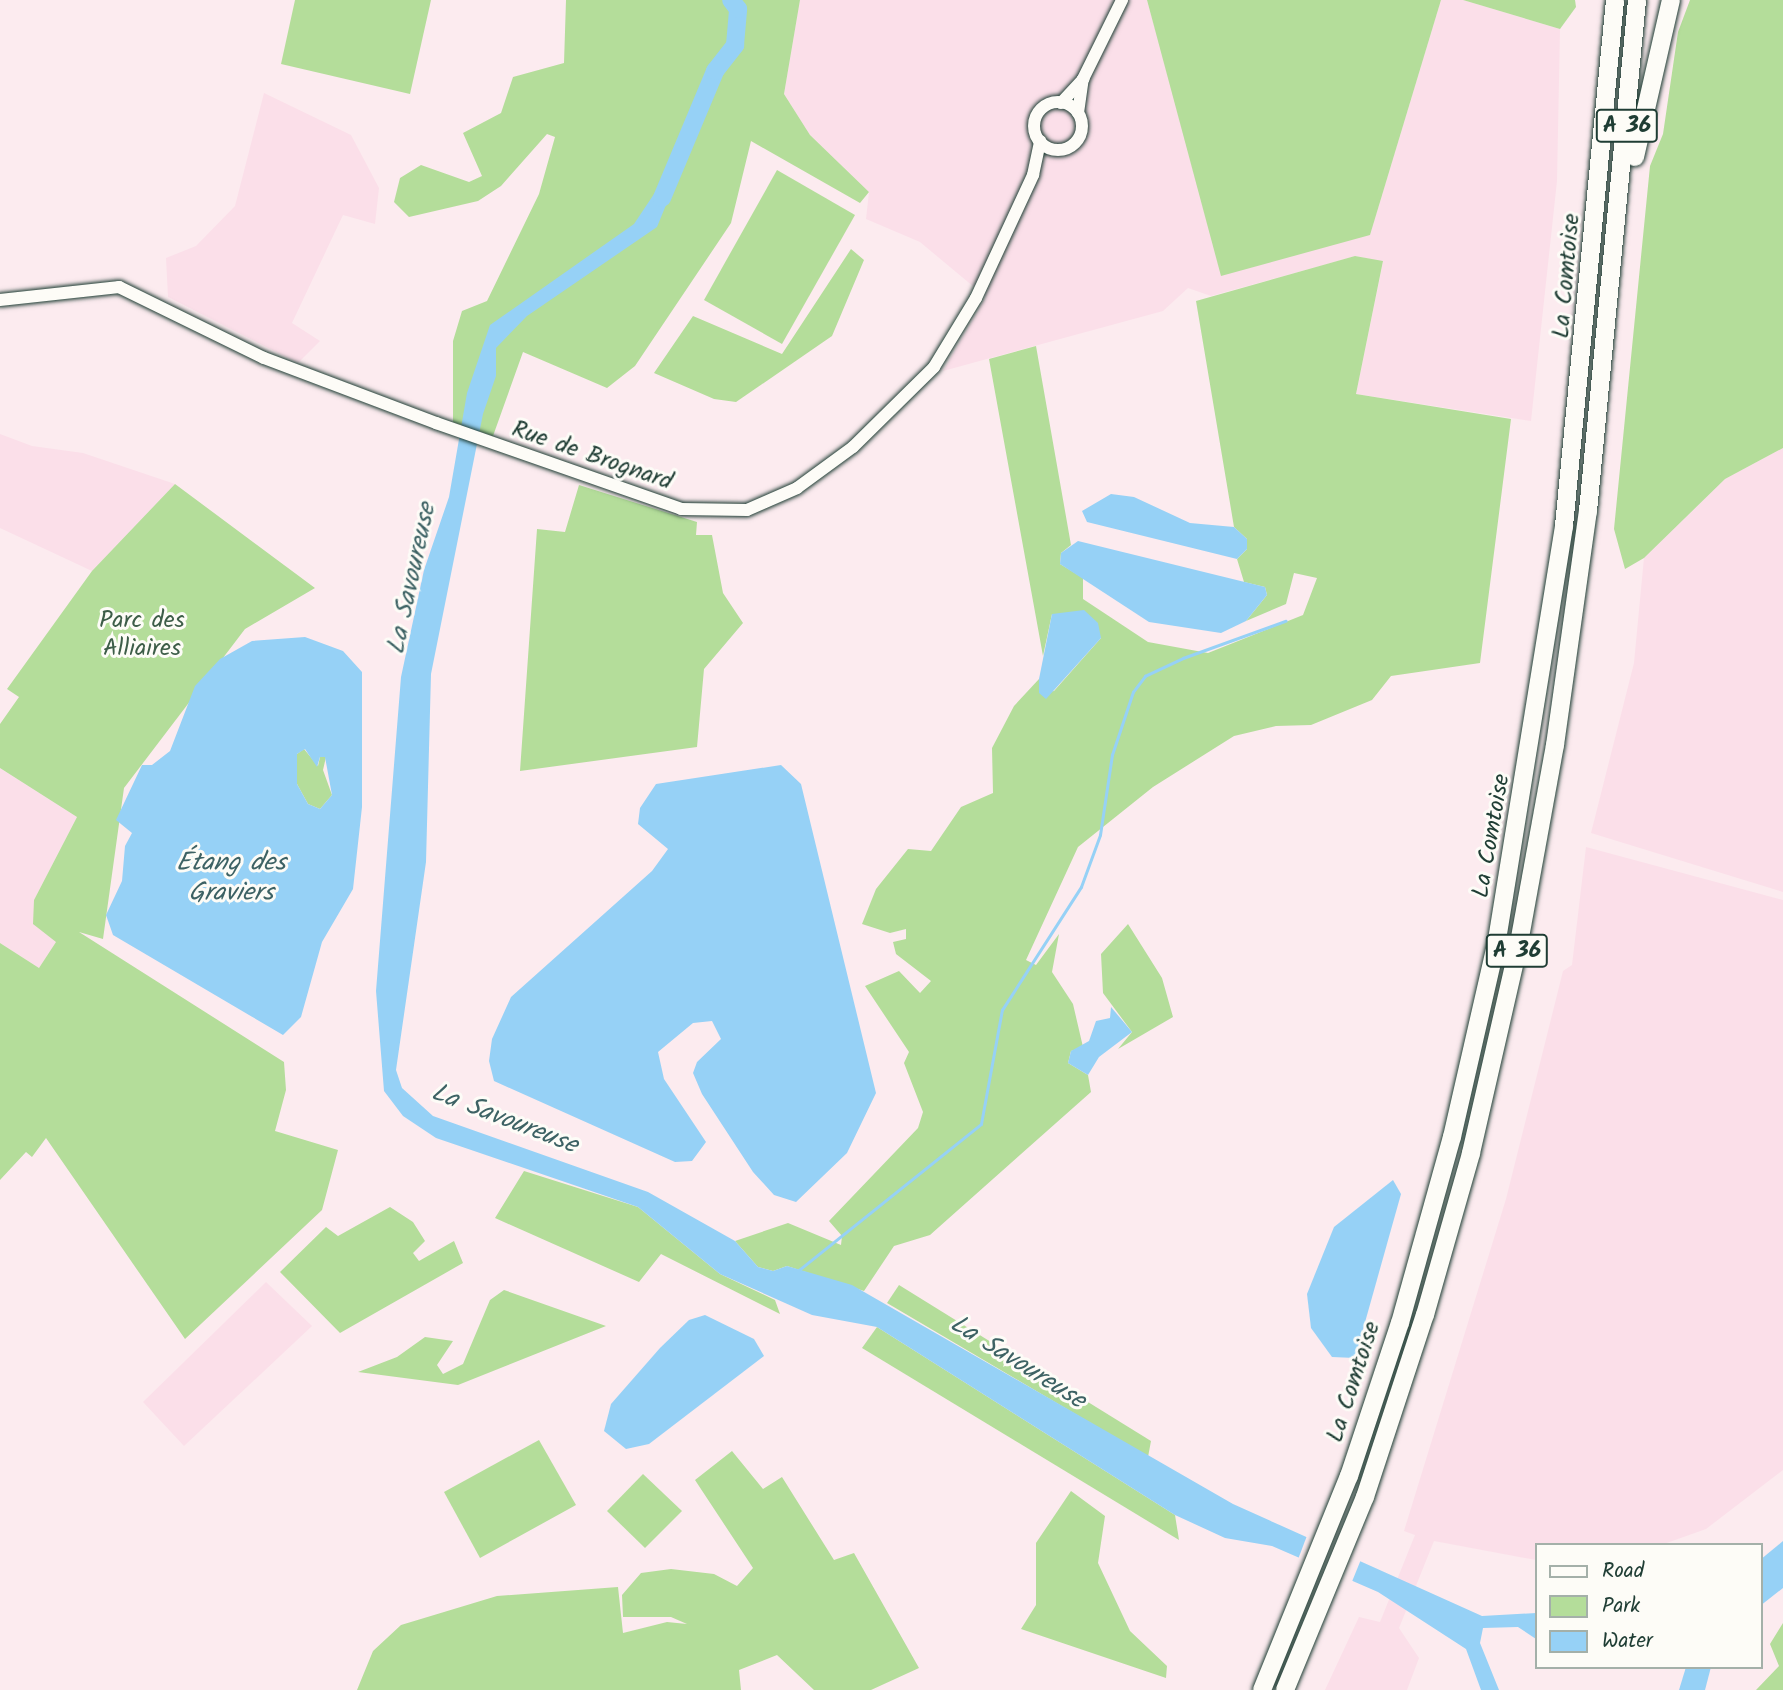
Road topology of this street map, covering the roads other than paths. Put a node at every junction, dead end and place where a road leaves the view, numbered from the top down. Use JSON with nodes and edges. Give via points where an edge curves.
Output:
{"nodes":[{"id":1,"x":1122,"y":0,"type":"edge"},
{"id":2,"x":1604,"y":0,"type":"edge"},
{"id":3,"x":1615,"y":0,"type":"edge"},
{"id":4,"x":1637,"y":0,"type":"edge"},
{"id":5,"x":1671,"y":0,"type":"edge"},
{"id":6,"x":1083,"y":79,"type":"junction"},
{"id":7,"x":1060,"y":103,"type":"junction"},
{"id":8,"x":1078,"y":113,"type":"junction"},
{"id":9,"x":1604,"y":138,"type":"junction"},
{"id":10,"x":1040,"y":141,"type":"junction"},
{"id":11,"x":1056,"y":150,"type":"junction"},
{"id":12,"x":1033,"y":175,"type":"junction"},
{"id":13,"x":1616,"y":252,"type":"junction"},
{"id":14,"x":0,"y":300,"type":"edge"},
{"id":15,"x":1263,"y":1688,"type":"edge"},
{"id":16,"x":1286,"y":1690,"type":"edge"}],
"edges":[{"from":1,"to":6,"type":"street"},
{"from":2,"to":9,"type":"highway"},
{"from":3,"to":9,"type":"highway","name":"La Comtoise","number":"A 36"},
{"from":4,"to":13,"type":"highway","name":"La Comtoise","number":"A 36"},
{"from":5,"to":13,"type":"highway","via":[[1650,78]]},
{"from":6,"to":7,"type":"street"},
{"from":6,"to":8,"type":"street"},
{"from":7,"to":8,"type":"street"},
{"from":7,"to":10,"type":"street","via":[[1038,114]]},
{"from":8,"to":11,"type":"street","via":[[1079,138]]},
{"from":9,"to":15,"type":"highway","name":"La Comtoise","number":"A 36","via":[[1562,548],[1500,929],[1425,1238],[1371,1411]]},
{"from":10,"to":11,"type":"street"},
{"from":10,"to":12,"type":"street","name":"Rue de Brognard"},
{"from":11,"to":12,"type":"street","name":"Rue de Brognard"},
{"from":12,"to":14,"type":"street","name":"Rue de Brognard","via":[[976,298],[933,368],[863,439],[770,503],[727,513],[681,509],[454,430],[264,358],[119,287]]},
{"from":13,"to":16,"type":"highway","name":"La Comtoise","number":"A 36","via":[[1577,594],[1519,943],[1446,1245],[1348,1540]]}]}
